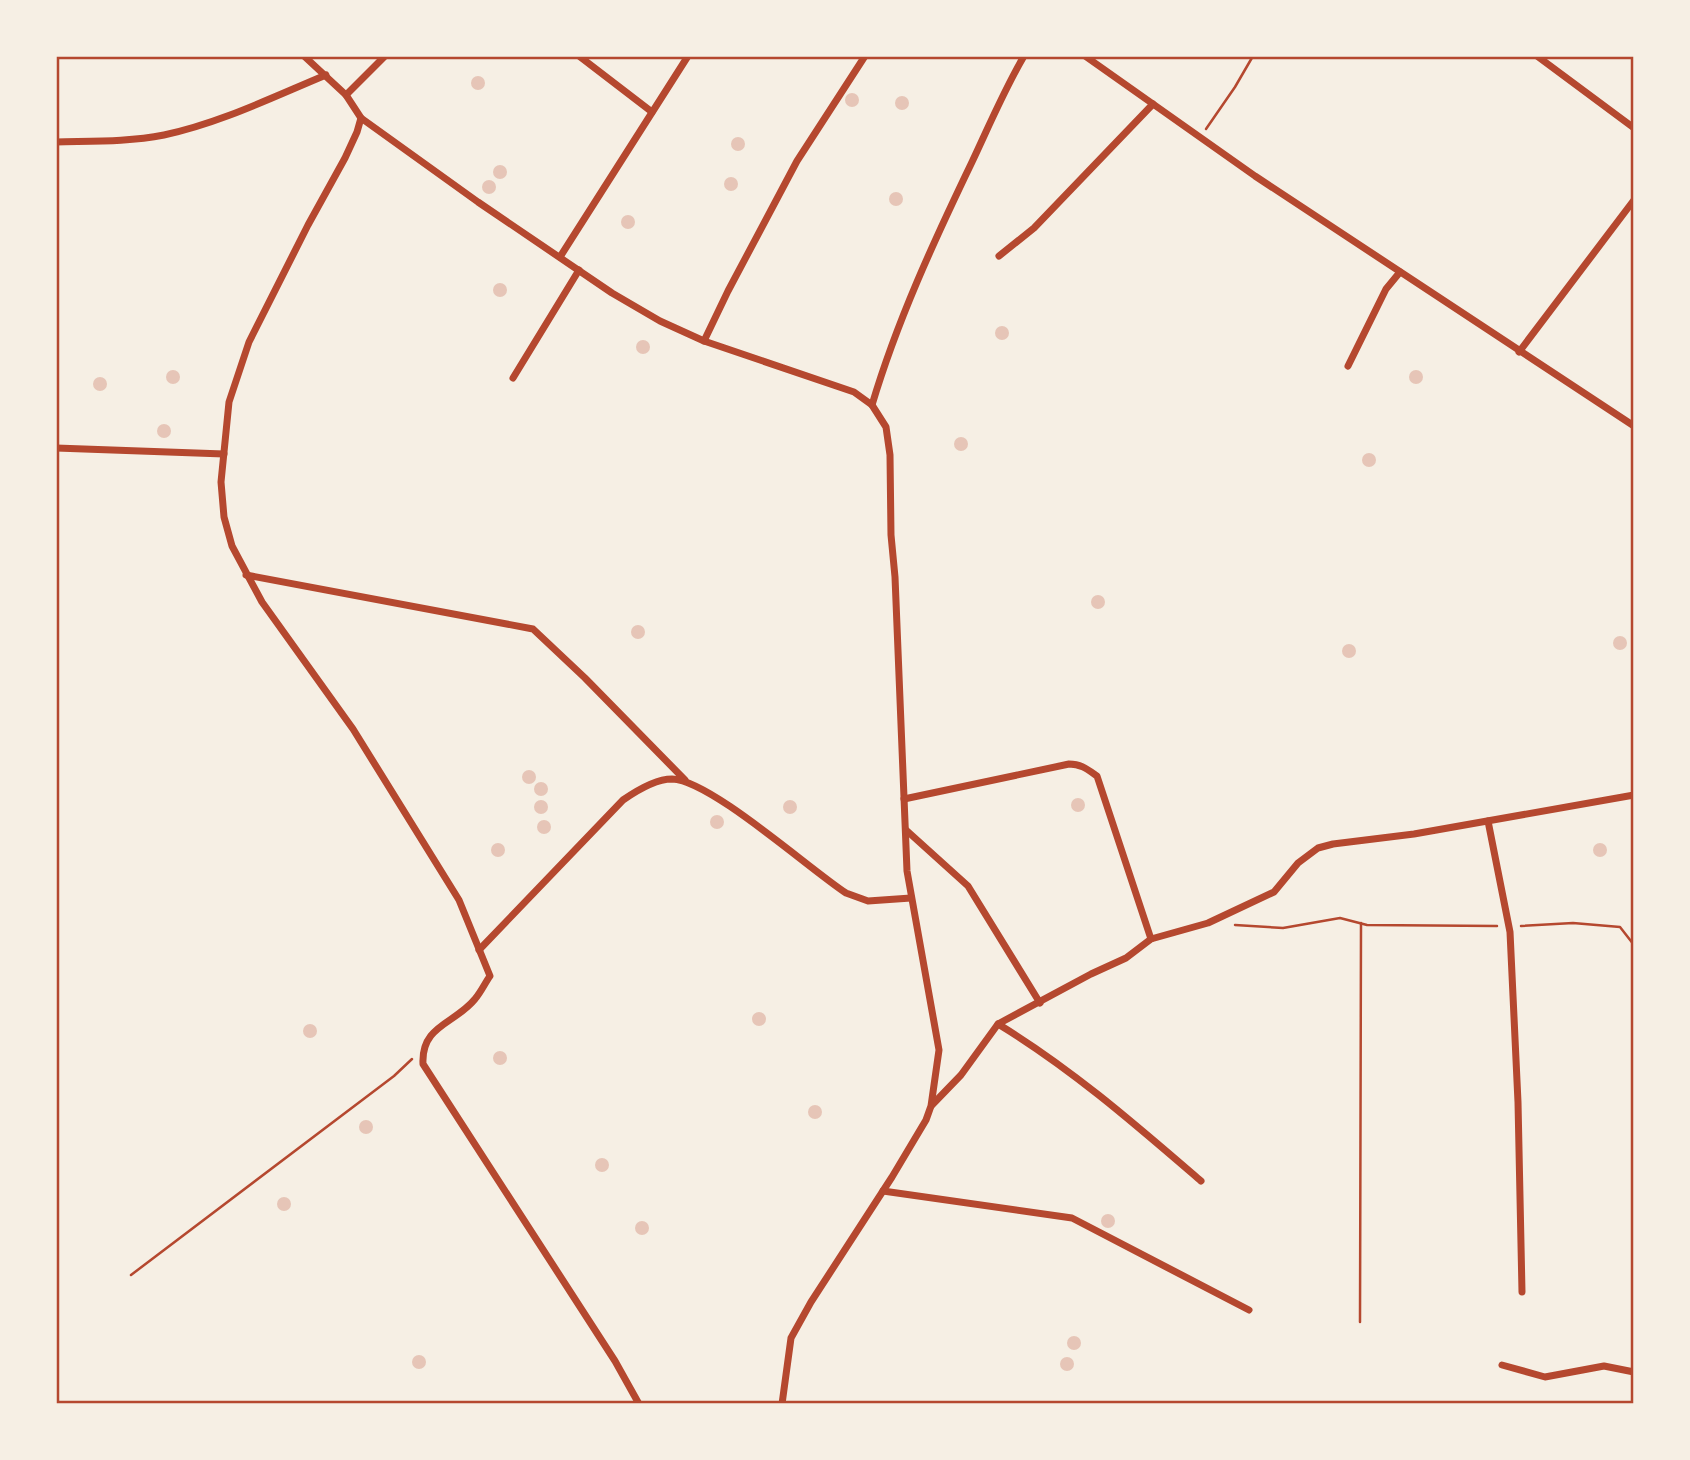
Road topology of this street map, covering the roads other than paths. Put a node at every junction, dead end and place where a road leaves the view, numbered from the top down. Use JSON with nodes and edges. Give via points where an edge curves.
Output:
{"nodes":[{"id":1,"x":304,"y":56,"type":"edge"},
{"id":2,"x":385,"y":56,"type":"edge"},
{"id":3,"x":579,"y":56,"type":"edge"},
{"id":4,"x":688,"y":56,"type":"edge"},
{"id":5,"x":865,"y":56,"type":"edge"},
{"id":6,"x":1024,"y":56,"type":"edge"},
{"id":7,"x":1085,"y":56,"type":"edge"},
{"id":8,"x":1537,"y":56,"type":"edge"},
{"id":9,"x":326,"y":75,"type":"junction"},
{"id":10,"x":346,"y":95,"type":"junction"},
{"id":11,"x":1153,"y":104,"type":"junction"},
{"id":12,"x":652,"y":112,"type":"junction"},
{"id":13,"x":361,"y":118,"type":"junction"},
{"id":14,"x":1634,"y":128,"type":"edge"},
{"id":15,"x":56,"y":142,"type":"edge"},
{"id":16,"x":1634,"y":200,"type":"edge"},
{"id":17,"x":999,"y":256,"type":"dead end"},
{"id":18,"x":560,"y":257,"type":"junction"},
{"id":19,"x":579,"y":270,"type":"junction"},
{"id":20,"x":1400,"y":272,"type":"junction"},
{"id":21,"x":705,"y":341,"type":"junction"},
{"id":22,"x":1519,"y":352,"type":"junction"},
{"id":23,"x":1348,"y":366,"type":"dead end"},
{"id":24,"x":513,"y":378,"type":"dead end"},
{"id":25,"x":872,"y":405,"type":"junction"},
{"id":26,"x":1634,"y":426,"type":"edge"},
{"id":27,"x":56,"y":448,"type":"edge"},
{"id":28,"x":224,"y":454,"type":"junction"},
{"id":29,"x":246,"y":575,"type":"junction"},
{"id":30,"x":686,"y":781,"type":"junction"},
{"id":31,"x":1634,"y":795,"type":"edge"},
{"id":32,"x":904,"y":799,"type":"junction"},
{"id":33,"x":1488,"y":821,"type":"junction"},
{"id":34,"x":906,"y":830,"type":"junction"},
{"id":35,"x":911,"y":898,"type":"junction"},
{"id":36,"x":1151,"y":939,"type":"junction"},
{"id":37,"x":480,"y":950,"type":"junction"},
{"id":38,"x":1040,"y":1003,"type":"junction"},
{"id":39,"x":998,"y":1024,"type":"junction"},
{"id":40,"x":932,"y":1106,"type":"junction"},
{"id":41,"x":1201,"y":1181,"type":"dead end"},
{"id":42,"x":883,"y":1191,"type":"junction"},
{"id":43,"x":1522,"y":1292,"type":"dead end"},
{"id":44,"x":1249,"y":1310,"type":"dead end"},
{"id":45,"x":1502,"y":1365,"type":"dead end"},
{"id":46,"x":1634,"y":1372,"type":"edge"},
{"id":47,"x":639,"y":1404,"type":"edge"},
{"id":48,"x":782,"y":1404,"type":"edge"}],
"edges":[{"from":1,"to":9,"type":"street"},
{"from":2,"to":10,"type":"street"},
{"from":3,"to":12,"type":"street"},
{"from":4,"to":12,"type":"street"},
{"from":5,"to":21,"type":"street","via":[[797,161]]},
{"from":6,"to":25,"type":"street","via":[[938,231]]},
{"from":7,"to":11,"type":"street"},
{"from":8,"to":14,"type":"street"},
{"from":9,"to":10,"type":"street"},
{"from":9,"to":15,"type":"street","via":[[197,127],[121,140]]},
{"from":10,"to":13,"type":"street"},
{"from":11,"to":17,"type":"street","via":[[1034,228]]},
{"from":11,"to":20,"type":"street"},
{"from":12,"to":18,"type":"street"},
{"from":13,"to":18,"type":"street"},
{"from":13,"to":28,"type":"street","via":[[345,158],[249,342],[229,402]]},
{"from":16,"to":22,"type":"street"},
{"from":18,"to":19,"type":"street"},
{"from":19,"to":21,"type":"street","via":[[660,321]]},
{"from":19,"to":24,"type":"street"},
{"from":20,"to":22,"type":"street"},
{"from":20,"to":23,"type":"street","via":[[1386,289]]},
{"from":21,"to":25,"type":"street","via":[[854,392]]},
{"from":22,"to":26,"type":"street"},
{"from":25,"to":32,"type":"street","via":[[886,427],[890,455]]},
{"from":27,"to":28,"type":"street"},
{"from":28,"to":29,"type":"street","via":[[224,517]]},
{"from":29,"to":30,"type":"street","via":[[533,629]]},
{"from":29,"to":37,"type":"street","via":[[353,729],[459,900]]},
{"from":30,"to":35,"type":"street","via":[[721,801],[845,893],[868,901]]},
{"from":30,"to":37,"type":"street","via":[[668,779],[623,800]]},
{"from":31,"to":33,"type":"street"},
{"from":32,"to":34,"type":"street"},
{"from":32,"to":36,"type":"street","via":[[1069,764],[1087,768],[1097,775]]},
{"from":33,"to":36,"type":"street","via":[[1318,848],[1298,863],[1274,892],[1208,923]]},
{"from":33,"to":43,"type":"street","via":[[1509,926]]},
{"from":34,"to":35,"type":"street"},
{"from":34,"to":38,"type":"street","via":[[968,886]]},
{"from":35,"to":40,"type":"street","via":[[939,1050]]},
{"from":36,"to":38,"type":"street","via":[[1126,958]]},
{"from":37,"to":47,"type":"street","via":[[490,976],[475,1001],[431,1035],[422,1049],[423,1064]]},
{"from":38,"to":39,"type":"street"},
{"from":39,"to":40,"type":"street"},
{"from":39,"to":41,"type":"street","via":[[1102,1097]]},
{"from":40,"to":42,"type":"street"},
{"from":42,"to":44,"type":"street","via":[[1072,1218]]},
{"from":42,"to":48,"type":"street","via":[[791,1338]]},
{"from":45,"to":46,"type":"street","via":[[1545,1377],[1604,1366]]}]}
